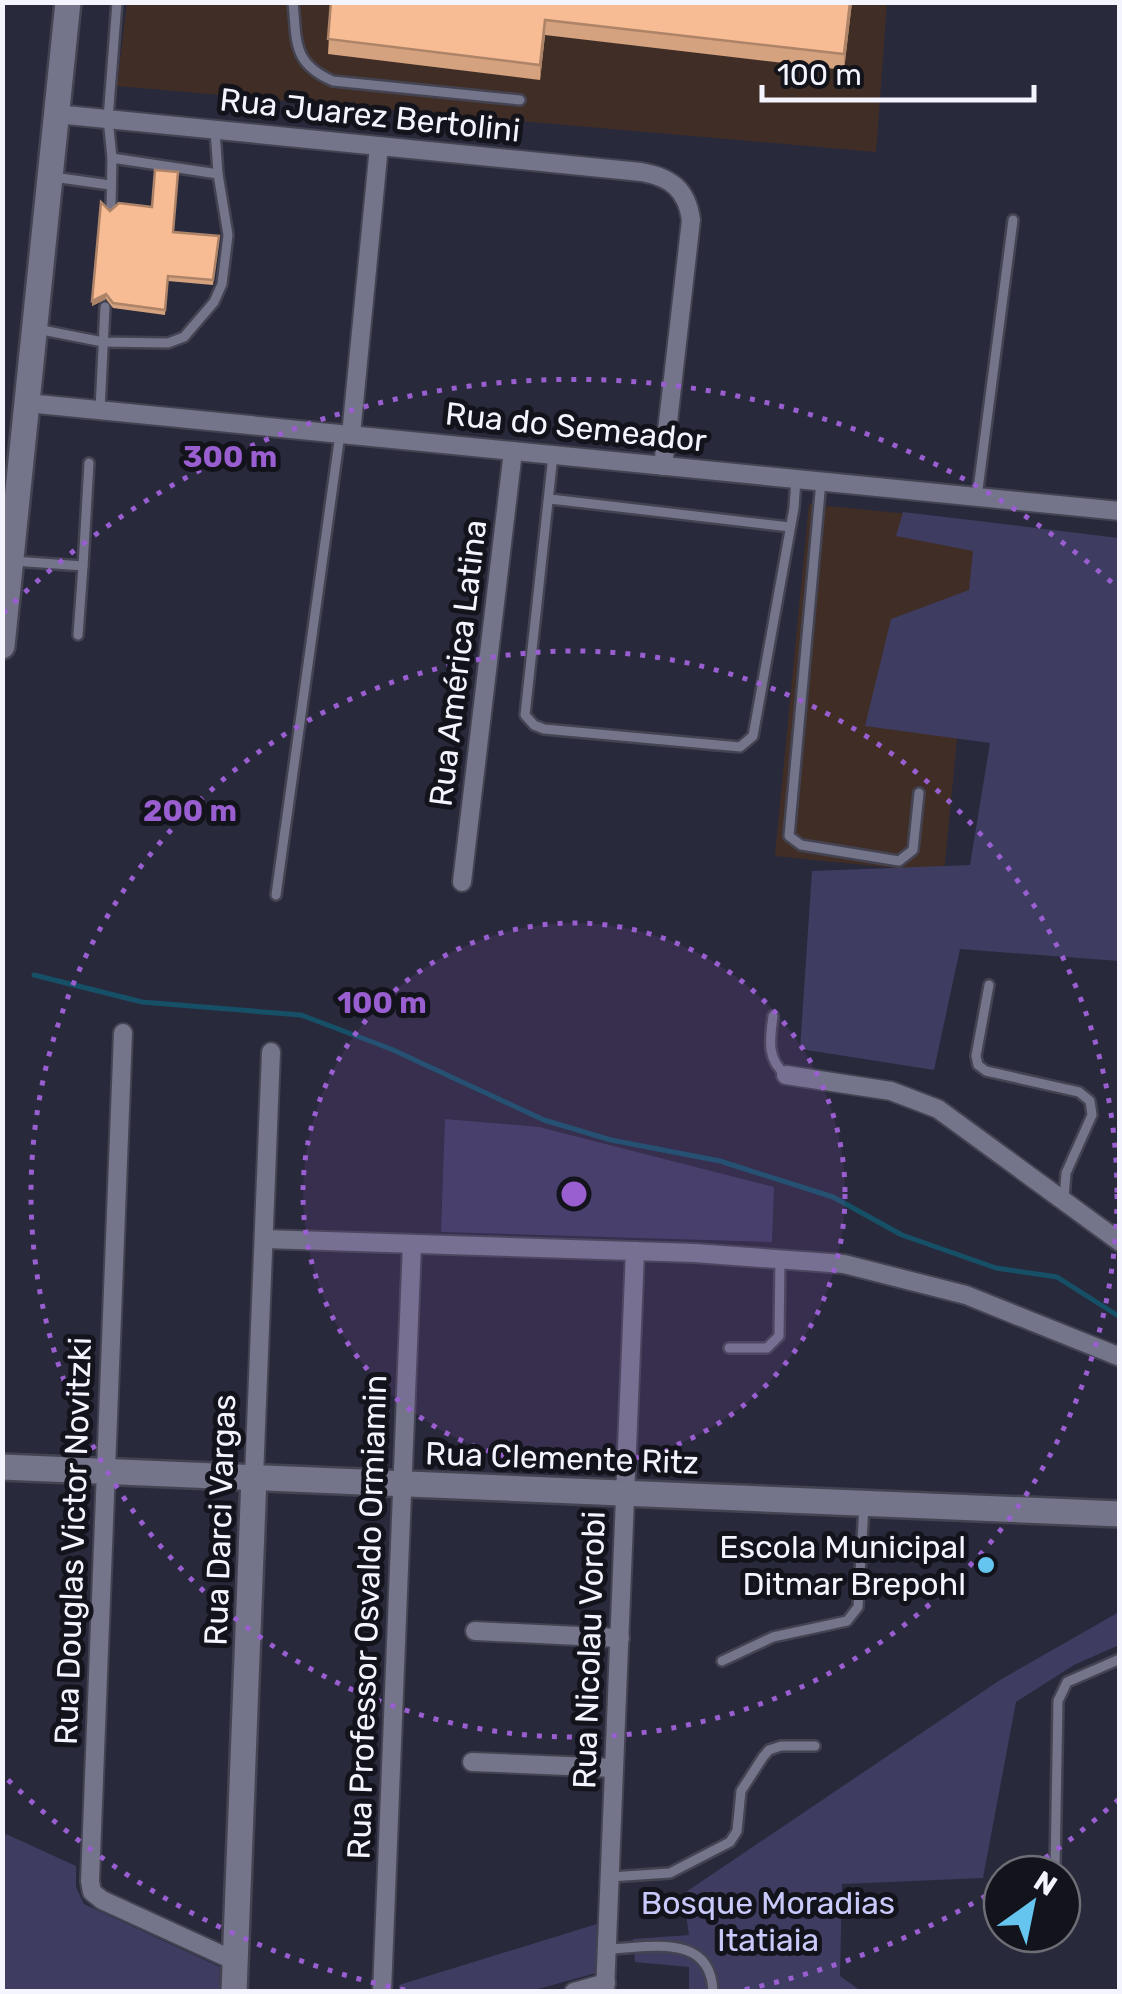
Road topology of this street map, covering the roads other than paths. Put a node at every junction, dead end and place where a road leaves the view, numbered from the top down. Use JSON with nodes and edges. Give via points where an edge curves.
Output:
{"nodes":[{"id":1,"x":68,"y":2,"type":"edge"},
{"id":2,"x":117,"y":2,"type":"edge"},
{"id":3,"x":293,"y":2,"type":"edge"},
{"id":4,"x":520,"y":100,"type":"dead end"},
{"id":5,"x":56,"y":114,"type":"junction"},
{"id":6,"x":108,"y":119,"type":"junction"},
{"id":7,"x":215,"y":130,"type":"junction"},
{"id":8,"x":379,"y":146,"type":"junction"},
{"id":9,"x":112,"y":158,"type":"junction"},
{"id":10,"x":218,"y":174,"type":"junction"},
{"id":11,"x":50,"y":176,"type":"junction"},
{"id":12,"x":110,"y":185,"type":"junction"},
{"id":13,"x":111,"y":208,"type":"edge"},
{"id":14,"x":1013,"y":220,"type":"dead end"},
{"id":15,"x":105,"y":307,"type":"dead end"},
{"id":16,"x":35,"y":328,"type":"junction"},
{"id":17,"x":104,"y":342,"type":"junction"},
{"id":18,"x":27,"y":403,"type":"junction"},
{"id":19,"x":100,"y":410,"type":"junction"},
{"id":20,"x":346,"y":434,"type":"junction"},
{"id":21,"x":514,"y":451,"type":"junction"},
{"id":22,"x":553,"y":455,"type":"junction"},
{"id":23,"x":88,"y":464,"type":"dead end"},
{"id":24,"x":663,"y":466,"type":"junction"},
{"id":25,"x":796,"y":479,"type":"junction"},
{"id":26,"x":820,"y":481,"type":"junction"},
{"id":27,"x":977,"y":497,"type":"junction"},
{"id":28,"x":550,"y":499,"type":"junction"},
{"id":29,"x":1120,"y":511,"type":"edge"},
{"id":30,"x":790,"y":527,"type":"junction"},
{"id":31,"x":12,"y":561,"type":"junction"},
{"id":32,"x":83,"y":566,"type":"junction"},
{"id":33,"x":78,"y":635,"type":"dead end"},
{"id":34,"x":2,"y":646,"type":"edge"},
{"id":35,"x":919,"y":794,"type":"dead end"},
{"id":36,"x":462,"y":882,"type":"dead end"},
{"id":37,"x":276,"y":895,"type":"dead end"},
{"id":38,"x":989,"y":985,"type":"dead end"},
{"id":39,"x":773,"y":1016,"type":"dead end"},
{"id":40,"x":123,"y":1034,"type":"dead end"},
{"id":41,"x":272,"y":1052,"type":"dead end"},
{"id":42,"x":786,"y":1075,"type":"joint"},
{"id":43,"x":1064,"y":1201,"type":"junction"},
{"id":44,"x":264,"y":1240,"type":"junction"},
{"id":45,"x":1120,"y":1242,"type":"edge"},
{"id":46,"x":412,"y":1244,"type":"junction"},
{"id":47,"x":635,"y":1251,"type":"junction"},
{"id":48,"x":780,"y":1257,"type":"junction"},
{"id":49,"x":729,"y":1348,"type":"dead end"},
{"id":50,"x":1120,"y":1357,"type":"edge"},
{"id":51,"x":2,"y":1466,"type":"edge"},
{"id":52,"x":106,"y":1471,"type":"junction"},
{"id":53,"x":254,"y":1477,"type":"junction"},
{"id":54,"x":402,"y":1483,"type":"junction"},
{"id":55,"x":626,"y":1493,"type":"junction"},
{"id":56,"x":864,"y":1503,"type":"junction"},
{"id":57,"x":1120,"y":1514,"type":"edge"},
{"id":58,"x":476,"y":1631,"type":"dead end"},
{"id":59,"x":620,"y":1638,"type":"junction"},
{"id":60,"x":1120,"y":1659,"type":"edge"},
{"id":61,"x":722,"y":1661,"type":"dead end"},
{"id":62,"x":814,"y":1746,"type":"dead end"},
{"id":63,"x":472,"y":1762,"type":"dead end"},
{"id":64,"x":614,"y":1768,"type":"junction"},
{"id":65,"x":1055,"y":1854,"type":"edge"},
{"id":66,"x":610,"y":1877,"type":"junction"},
{"id":67,"x":607,"y":1949,"type":"junction"},
{"id":68,"x":235,"y":1961,"type":"junction"},
{"id":69,"x":606,"y":1987,"type":"edge"},
{"id":70,"x":234,"y":1992,"type":"edge"},
{"id":71,"x":382,"y":1992,"type":"edge"},
{"id":72,"x":574,"y":1992,"type":"edge"},
{"id":73,"x":713,"y":1992,"type":"edge"}],
"edges":[{"from":1,"to":5,"type":"street"},
{"from":2,"to":6,"type":"lane"},
{"from":3,"to":4,"type":"lane","via":[[298,53],[312,72],[332,81]]},
{"from":5,"to":6,"type":"street","name":"Rua Juarez Bertolini"},
{"from":5,"to":11,"type":"street"},
{"from":6,"to":7,"type":"street","name":"Rua Juarez Bertolini"},
{"from":6,"to":9,"type":"lane"},
{"from":7,"to":8,"type":"street","name":"Rua Juarez Bertolini"},
{"from":7,"to":10,"type":"lane"},
{"from":8,"to":20,"type":"street"},
{"from":8,"to":24,"type":"street","name":"Rua Juarez Bertolini","via":[[641,172],[676,185],[691,220]]},
{"from":9,"to":10,"type":"lane"},
{"from":9,"to":12,"type":"lane"},
{"from":10,"to":17,"type":"lane","via":[[228,235],[214,302],[184,337],[168,344]]},
{"from":11,"to":12,"type":"lane"},
{"from":11,"to":16,"type":"street"},
{"from":12,"to":13,"type":"lane"},
{"from":14,"to":27,"type":"lane"},
{"from":15,"to":17,"type":"lane"},
{"from":16,"to":17,"type":"lane"},
{"from":16,"to":18,"type":"street"},
{"from":17,"to":19,"type":"lane"},
{"from":18,"to":19,"type":"street","name":"Rua do Semeador"},
{"from":18,"to":31,"type":"street"},
{"from":19,"to":20,"type":"street","name":"Rua do Semeador"},
{"from":20,"to":21,"type":"street","name":"Rua do Semeador"},
{"from":20,"to":37,"type":"lane"},
{"from":21,"to":22,"type":"street","name":"Rua do Semeador"},
{"from":21,"to":36,"type":"street","name":"Rua América Latina"},
{"from":22,"to":24,"type":"street","name":"Rua do Semeador"},
{"from":22,"to":28,"type":"lane"},
{"from":23,"to":32,"type":"lane"},
{"from":24,"to":25,"type":"street","name":"Rua do Semeador"},
{"from":25,"to":26,"type":"street","name":"Rua do Semeador"},
{"from":25,"to":30,"type":"lane"},
{"from":26,"to":27,"type":"street","name":"Rua do Semeador"},
{"from":26,"to":35,"type":"lane","via":[[789,836],[801,846],[898,861],[913,850]]},
{"from":27,"to":29,"type":"street","name":"Rua do Semeador"},
{"from":28,"to":30,"type":"lane"},
{"from":28,"to":30,"type":"lane","via":[[526,715],[544,728],[740,748],[748,742]]},
{"from":31,"to":32,"type":"lane"},
{"from":31,"to":34,"type":"street"},
{"from":32,"to":33,"type":"lane"},
{"from":38,"to":43,"type":"lane","via":[[978,1065],[1080,1092],[1090,1101],[1092,1115],[1066,1173]]},
{"from":39,"to":42,"type":"lane","via":[[771,1053]]},
{"from":40,"to":52,"type":"street","name":"Rua Douglas Victor Novitzki"},
{"from":41,"to":44,"type":"street","name":"Rua Darci Vargas"},
{"from":42,"to":43,"type":"street","via":[[915,1098]]},
{"from":43,"to":45,"type":"street"},
{"from":44,"to":46,"type":"street"},
{"from":44,"to":53,"type":"street","name":"Rua Darci Vargas"},
{"from":46,"to":47,"type":"street"},
{"from":46,"to":54,"type":"street","name":"Rua Professor Osvaldo Ormiamin"},
{"from":47,"to":48,"type":"street"},
{"from":47,"to":55,"type":"street","name":"Rua Nicolau Vorobi"},
{"from":48,"to":49,"type":"lane","via":[[779,1336],[767,1348]]},
{"from":48,"to":50,"type":"street","via":[[937,1286]]},
{"from":51,"to":52,"type":"street","name":"Rua Clemente Ritz"},
{"from":52,"to":53,"type":"street","name":"Rua Clemente Ritz"},
{"from":52,"to":68,"type":"street","name":"Rua Douglas Victor Novitzki","via":[[90,1886],[102,1900]]},
{"from":53,"to":54,"type":"street","name":"Rua Clemente Ritz"},
{"from":53,"to":68,"type":"street","name":"Rua Darci Vargas"},
{"from":54,"to":55,"type":"street","name":"Rua Clemente Ritz"},
{"from":54,"to":71,"type":"street","name":"Rua Professor Osvaldo Ormiamin"},
{"from":55,"to":56,"type":"street","name":"Rua Clemente Ritz"},
{"from":55,"to":59,"type":"street","name":"Rua Nicolau Vorobi"},
{"from":56,"to":57,"type":"street","name":"Rua Clemente Ritz"},
{"from":56,"to":61,"type":"lane","via":[[854,1614]]},
{"from":58,"to":59,"type":"street"},
{"from":59,"to":64,"type":"street","name":"Rua Nicolau Vorobi"},
{"from":60,"to":65,"type":"lane","via":[[1067,1682],[1058,1702]]},
{"from":62,"to":66,"type":"lane","via":[[769,1750],[741,1791],[730,1842],[670,1873]]},
{"from":63,"to":64,"type":"street"},
{"from":64,"to":66,"type":"street","name":"Rua Nicolau Vorobi"},
{"from":66,"to":67,"type":"street","name":"Rua Nicolau Vorobi"},
{"from":67,"to":69,"type":"street","name":"Rua Nicolau Vorobi"},
{"from":67,"to":73,"type":"lane","via":[[693,1951],[708,1964]]},
{"from":68,"to":70,"type":"street","name":"Rua Darci Vargas"},
{"from":69,"to":72,"type":"street"}]}
